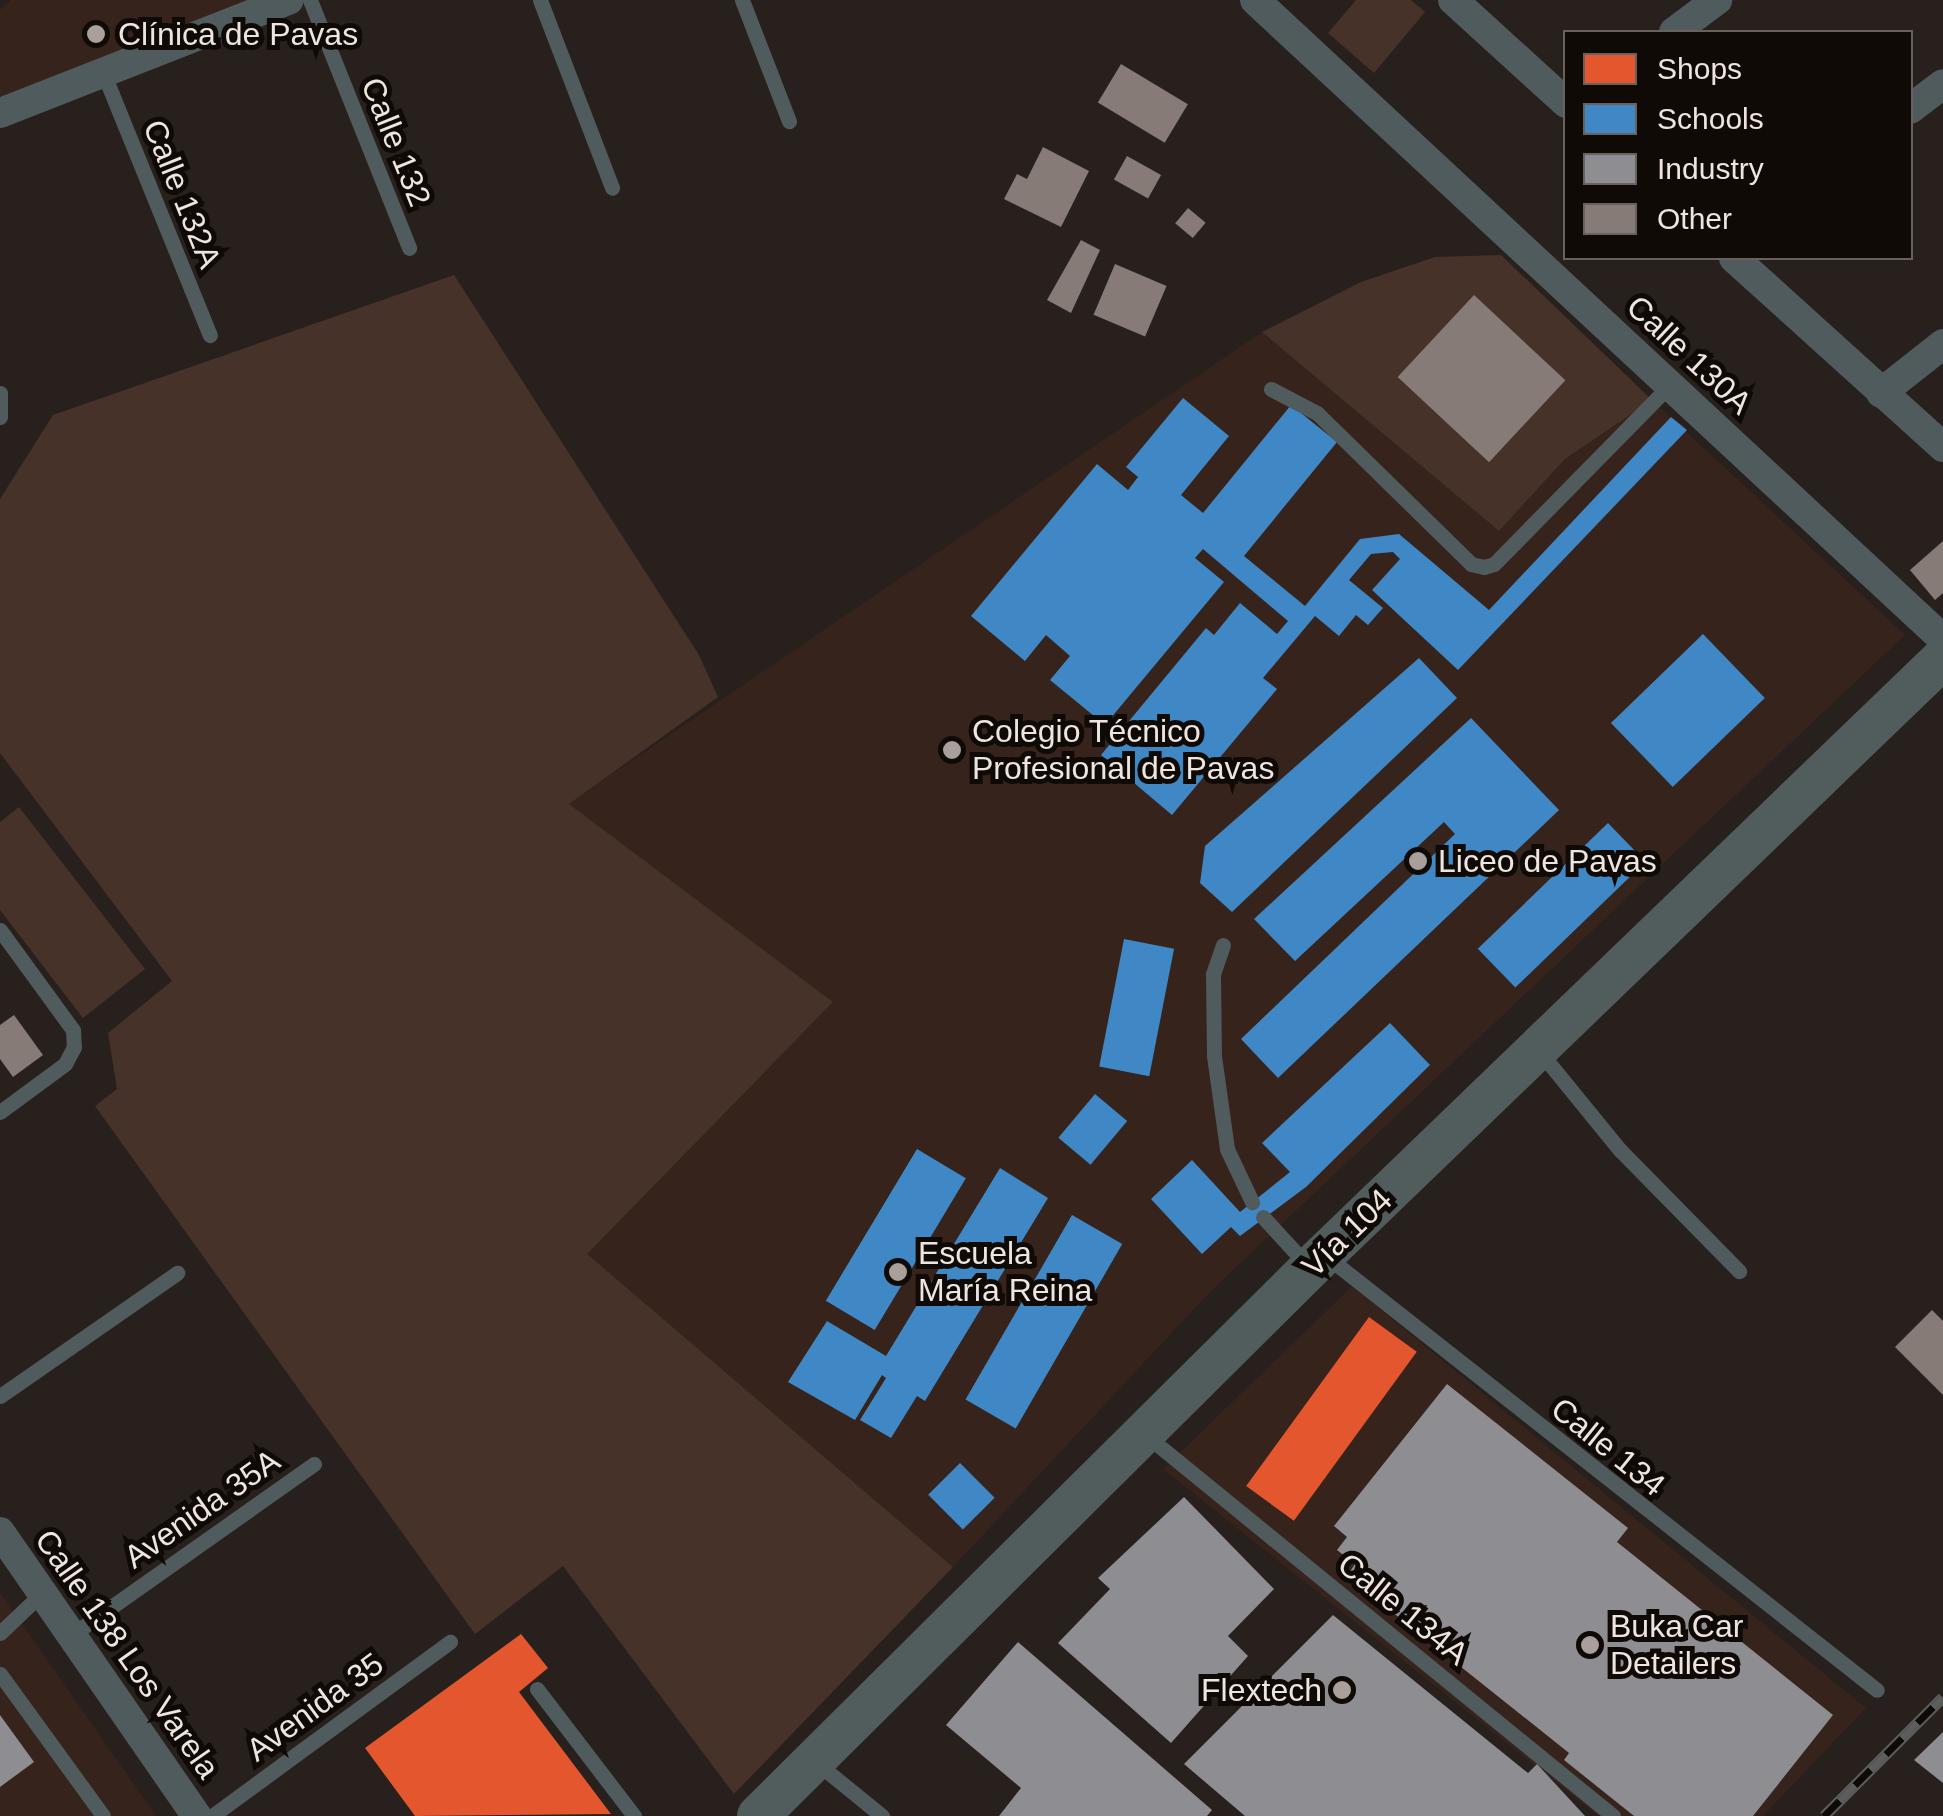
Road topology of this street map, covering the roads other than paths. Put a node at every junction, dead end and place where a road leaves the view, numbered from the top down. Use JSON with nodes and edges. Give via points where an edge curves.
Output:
{"nodes":[{"id":1,"x":288,"y":0,"type":"edge"},
{"id":2,"x":310,"y":0,"type":"edge"},
{"id":3,"x":540,"y":0,"type":"edge"},
{"id":4,"x":742,"y":0,"type":"edge"},
{"id":5,"x":1255,"y":0,"type":"edge"},
{"id":6,"x":1453,"y":0,"type":"edge"},
{"id":7,"x":1716,"y":0,"type":"edge"},
{"id":8,"x":1677,"y":30,"type":"edge"},
{"id":9,"x":103,"y":72,"type":"junction"},
{"id":10,"x":1943,"y":84,"type":"edge"},
{"id":11,"x":1563,"y":101,"type":"edge"},
{"id":12,"x":1913,"y":107,"type":"edge"},
{"id":13,"x":0,"y":113,"type":"edge"},
{"id":14,"x":789,"y":121,"type":"dead end"},
{"id":15,"x":612,"y":188,"type":"dead end"},
{"id":16,"x":409,"y":248,"type":"dead end"},
{"id":17,"x":1736,"y":260,"type":"edge"},
{"id":18,"x":210,"y":336,"type":"dead end"},
{"id":19,"x":1943,"y":344,"type":"edge"},
{"id":20,"x":1670,"y":385,"type":"junction"},
{"id":21,"x":1271,"y":389,"type":"dead end"},
{"id":22,"x":0,"y":392,"type":"edge"},
{"id":23,"x":1881,"y":392,"type":"junction"},
{"id":24,"x":0,"y":417,"type":"edge"},
{"id":25,"x":1943,"y":447,"type":"edge"},
{"id":26,"x":1943,"y":638,"type":"edge"},
{"id":27,"x":1943,"y":658,"type":"edge"},
{"id":28,"x":0,"y":930,"type":"edge"},
{"id":29,"x":1224,"y":945,"type":"dead end"},
{"id":30,"x":1538,"y":1049,"type":"junction"},
{"id":31,"x":0,"y":1112,"type":"edge"},
{"id":32,"x":1252,"y":1202,"type":"dead end"},
{"id":33,"x":1263,"y":1218,"type":"dead end"},
{"id":34,"x":1314,"y":1255,"type":"junction"},
{"id":35,"x":1739,"y":1271,"type":"dead end"},
{"id":36,"x":177,"y":1273,"type":"dead end"},
{"id":37,"x":0,"y":1396,"type":"edge"},
{"id":38,"x":1158,"y":1445,"type":"dead end"},
{"id":39,"x":314,"y":1464,"type":"dead end"},
{"id":40,"x":0,"y":1532,"type":"edge"},
{"id":41,"x":43,"y":1592,"type":"junction"},
{"id":42,"x":0,"y":1634,"type":"edge"},
{"id":43,"x":73,"y":1634,"type":"junction"},
{"id":44,"x":450,"y":1642,"type":"dead end"},
{"id":45,"x":0,"y":1674,"type":"edge"},
{"id":46,"x":537,"y":1689,"type":"dead end"},
{"id":47,"x":1877,"y":1690,"type":"dead end"},
{"id":48,"x":814,"y":1760,"type":"junction"},
{"id":49,"x":103,"y":1816,"type":"edge"},
{"id":50,"x":197,"y":1816,"type":"edge"},
{"id":51,"x":212,"y":1816,"type":"edge"},
{"id":52,"x":634,"y":1816,"type":"edge"},
{"id":53,"x":758,"y":1816,"type":"edge"},
{"id":54,"x":882,"y":1816,"type":"edge"},
{"id":55,"x":1612,"y":1816,"type":"edge"}],
"edges":[{"from":1,"to":9,"type":"street"},
{"from":2,"to":16,"type":"lane","name":"Calle 132"},
{"from":3,"to":15,"type":"lane"},
{"from":4,"to":14,"type":"lane"},
{"from":5,"to":20,"type":"street","name":"Calle 130A"},
{"from":6,"to":11,"type":"street"},
{"from":7,"to":8,"type":"street"},
{"from":9,"to":13,"type":"street"},
{"from":9,"to":18,"type":"lane","name":"Calle 132A"},
{"from":10,"to":12,"type":"street"},
{"from":17,"to":23,"type":"street"},
{"from":19,"to":23,"type":"street"},
{"from":20,"to":21,"type":"lane","via":[[1484,567],[1471,564],[1318,413]]},
{"from":20,"to":26,"type":"street","name":"Calle 130A"},
{"from":22,"to":24,"type":"lane"},
{"from":23,"to":25,"type":"street"},
{"from":27,"to":30,"type":"main road","name":"Vía 104"},
{"from":28,"to":31,"type":"lane","via":[[73,1030],[74,1047],[64,1064]]},
{"from":29,"to":32,"type":"lane","via":[[1213,974],[1214,1056],[1227,1148]]},
{"from":30,"to":34,"type":"main road","name":"Vía 104"},
{"from":30,"to":35,"type":"lane","via":[[1620,1150]]},
{"from":33,"to":34,"type":"lane","name":"Calle 134"},
{"from":34,"to":47,"type":"lane","name":"Calle 134"},
{"from":34,"to":48,"type":"main road","name":"Vía 104"},
{"from":36,"to":37,"type":"lane"},
{"from":38,"to":55,"type":"lane","name":"Calle 134A"},
{"from":39,"to":43,"type":"lane","name":"Avenida 35A"},
{"from":40,"to":41,"type":"street","name":"Calle 138 Los Varela"},
{"from":41,"to":42,"type":"lane"},
{"from":41,"to":43,"type":"street","name":"Calle 138 Los Varela"},
{"from":43,"to":50,"type":"street","name":"Calle 138 Los Varela"},
{"from":44,"to":51,"type":"lane","name":"Avenida 35"},
{"from":45,"to":49,"type":"lane"},
{"from":46,"to":52,"type":"lane"},
{"from":48,"to":53,"type":"main road","name":"Vía 104"},
{"from":48,"to":54,"type":"lane"}]}
